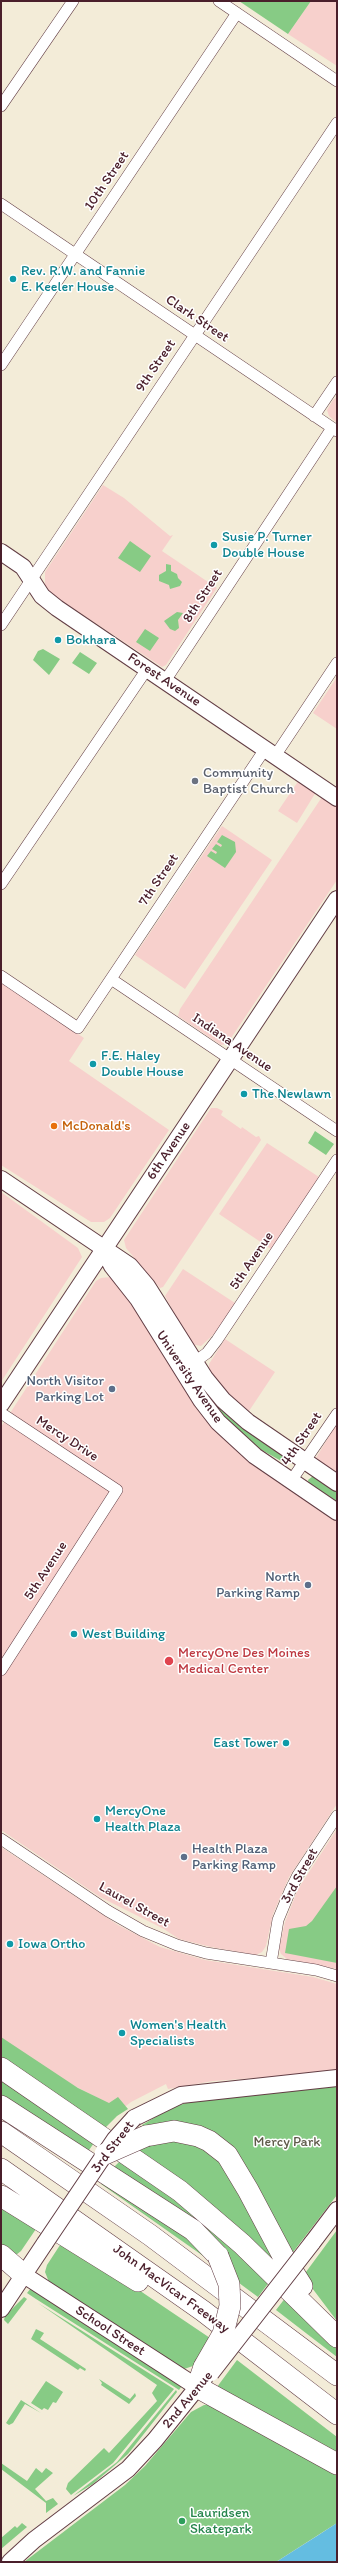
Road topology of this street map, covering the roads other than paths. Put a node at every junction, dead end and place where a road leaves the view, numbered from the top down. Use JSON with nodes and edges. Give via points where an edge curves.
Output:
{"nodes":[{"id":1,"x":73,"y":1,"type":"edge"},
{"id":2,"x":219,"y":1,"type":"edge"},
{"id":3,"x":237,"y":13,"type":"junction"},
{"id":4,"x":337,"y":81,"type":"edge"},
{"id":5,"x":1,"y":106,"type":"edge"},
{"id":6,"x":337,"y":123,"type":"edge"},
{"id":7,"x":1,"y":204,"type":"edge"},
{"id":8,"x":75,"y":255,"type":"junction"},
{"id":9,"x":195,"y":335,"type":"junction"},
{"id":10,"x":1,"y":365,"type":"edge"},
{"id":11,"x":337,"y":382,"type":"edge"},
{"id":12,"x":314,"y":416,"type":"junction"},
{"id":13,"x":334,"y":429,"type":"edge"},
{"id":14,"x":1,"y":552,"type":"edge"},
{"id":15,"x":31,"y":580,"type":"junction"},
{"id":16,"x":1,"y":625,"type":"edge"},
{"id":17,"x":337,"y":663,"type":"edge"},
{"id":18,"x":147,"y":669,"type":"junction"},
{"id":19,"x":165,"y":681,"type":"junction"},
{"id":20,"x":270,"y":752,"type":"junction"},
{"id":21,"x":337,"y":798,"type":"edge"},
{"id":22,"x":1,"y":884,"type":"edge"},
{"id":23,"x":337,"y":899,"type":"edge"},
{"id":24,"x":1,"y":976,"type":"edge"},
{"id":25,"x":111,"y":979,"type":"junction"},
{"id":26,"x":230,"y":1059,"type":"junction"},
{"id":27,"x":337,"y":1131,"type":"edge"},
{"id":28,"x":337,"y":1160,"type":"edge"},
{"id":29,"x":1,"y":1179,"type":"edge"},
{"id":30,"x":103,"y":1249,"type":"junction"},
{"id":31,"x":189,"y":1366,"type":"junction"},
{"id":32,"x":1,"y":1404,"type":"edge"},
{"id":33,"x":1,"y":1413,"type":"edge"},
{"id":34,"x":337,"y":1414,"type":"edge"},
{"id":35,"x":305,"y":1462,"type":"junction"},
{"id":36,"x":291,"y":1481,"type":"junction"},
{"id":37,"x":337,"y":1483,"type":"edge"},
{"id":38,"x":117,"y":1490,"type":"joint"},
{"id":39,"x":337,"y":1512,"type":"edge"},
{"id":40,"x":1,"y":1670,"type":"edge"},
{"id":41,"x":337,"y":1816,"type":"edge"},
{"id":42,"x":1,"y":1839,"type":"edge"},
{"id":43,"x":271,"y":1963,"type":"junction"},
{"id":44,"x":337,"y":1976,"type":"edge"},
{"id":45,"x":1,"y":2068,"type":"edge"},
{"id":46,"x":337,"y":2078,"type":"edge"},
{"id":47,"x":1,"y":2106,"type":"edge"},
{"id":48,"x":1,"y":2132,"type":"edge"},
{"id":49,"x":105,"y":2154,"type":"junction"},
{"id":50,"x":1,"y":2169,"type":"edge"},
{"id":51,"x":1,"y":2196,"type":"edge"},
{"id":52,"x":337,"y":2210,"type":"edge"},
{"id":53,"x":1,"y":2255,"type":"edge"},
{"id":54,"x":24,"y":2275,"type":"junction"},
{"id":55,"x":1,"y":2309,"type":"edge"},
{"id":56,"x":336,"y":2337,"type":"edge"},
{"id":57,"x":337,"y":2375,"type":"edge"},
{"id":58,"x":204,"y":2376,"type":"junction"},
{"id":59,"x":303,"y":2387,"type":"junction"},
{"id":60,"x":337,"y":2414,"type":"edge"},
{"id":61,"x":337,"y":2464,"type":"edge"},
{"id":62,"x":10,"y":2562,"type":"edge"}],
"edges":[{"from":1,"to":5,"type":"street"},
{"from":2,"to":3,"type":"street"},
{"from":3,"to":4,"type":"street"},
{"from":3,"to":8,"type":"street","name":"10th Street"},
{"from":6,"to":9,"type":"street","name":"9th Street"},
{"from":7,"to":8,"type":"street","name":"Clark Street"},
{"from":8,"to":9,"type":"street","name":"Clark Street"},
{"from":8,"to":10,"type":"street","name":"10th Street"},
{"from":9,"to":12,"type":"street","name":"Clark Street"},
{"from":9,"to":15,"type":"street","name":"9th Street"},
{"from":11,"to":12,"type":"street"},
{"from":12,"to":13,"type":"street","name":"Clark Street"},
{"from":13,"to":19,"type":"street","name":"8th Street"},
{"from":14,"to":15,"type":"main road","name":"Forest Avenue","via":[[23,567]]},
{"from":15,"to":16,"type":"street","name":"9th Street"},
{"from":15,"to":18,"type":"main road","name":"Forest Avenue","via":[[42,596]]},
{"from":17,"to":20,"type":"street","name":"7th Street"},
{"from":18,"to":19,"type":"main road","name":"Forest Avenue"},
{"from":18,"to":22,"type":"street"},
{"from":19,"to":20,"type":"main road","name":"Forest Avenue"},
{"from":20,"to":21,"type":"main road","name":"Forest Avenue"},
{"from":20,"to":25,"type":"street","name":"7th Street"},
{"from":23,"to":26,"type":"main road","name":"6th Avenue"},
{"from":24,"to":25,"type":"street","name":"7th Street","via":[[78,1028]]},
{"from":25,"to":26,"type":"street","name":"Indiana Avenue"},
{"from":26,"to":27,"type":"street","name":"Indiana Avenue"},
{"from":26,"to":30,"type":"main road","name":"6th Avenue"},
{"from":28,"to":31,"type":"street","name":"5th Avenue","via":[[217,1340],[207,1353]]},
{"from":29,"to":30,"type":"main road","name":"University Avenue"},
{"from":30,"to":31,"type":"main road","name":"University Avenue","via":[[112,1266]]},
{"from":30,"to":32,"type":"main road","name":"6th Avenue"},
{"from":31,"to":35,"type":"main road","name":"University Avenue","via":[[241,1416]]},
{"from":31,"to":36,"type":"main road","name":"University Avenue","via":[[209,1411],[229,1434]]},
{"from":33,"to":38,"type":"street","name":"Mercy Drive"},
{"from":34,"to":35,"type":"street","name":"4th Street"},
{"from":35,"to":36,"type":"street","name":"4th Street"},
{"from":35,"to":37,"type":"main road","name":"University Avenue"},
{"from":36,"to":39,"type":"main road","name":"University Avenue"},
{"from":38,"to":40,"type":"street","name":"5th Avenue"},
{"from":41,"to":43,"type":"street","name":"3rd Street","via":[[290,1891],[278,1920]]},
{"from":42,"to":43,"type":"street","name":"Laurel Street","via":[[143,1931],[177,1945],[206,1953]]},
{"from":43,"to":44,"type":"street","name":"Laurel Street"},
{"from":45,"to":56,"type":"highway","via":[[180,2191],[242,2244]]},
{"from":46,"to":49,"type":"main road","name":"3rd Street","bridge":true,"via":[[181,2095],[134,2118]]},
{"from":47,"to":58,"type":"highway","bridge":true,"via":[[193,2230],[218,2256],[229,2284],[230,2306],[223,2334]]},
{"from":48,"to":57,"type":"highway","via":[[168,2248]]},
{"from":49,"to":54,"type":"main road","name":"3rd Street","bridge":true},
{"from":49,"to":56,"type":"highway","bridge":true,"via":[[146,2136],[174,2131],[198,2136],[227,2155],[283,2256]]},
{"from":50,"to":59,"type":"highway","name":"John MacVicar Freeway","via":[[203,2311]]},
{"from":51,"to":59,"type":"highway"},
{"from":52,"to":58,"type":"main road","name":"2nd Avenue","bridge":true},
{"from":53,"to":54,"type":"highway"},
{"from":54,"to":55,"type":"main road","name":"3rd Street"},
{"from":54,"to":58,"type":"main road","name":"School Street"},
{"from":58,"to":61,"type":"highway","via":[[288,2438]]},
{"from":58,"to":62,"type":"main road","name":"2nd Avenue","via":[[128,2469],[34,2540]]},
{"from":59,"to":60,"type":"highway","name":"John MacVicar Freeway"}]}
